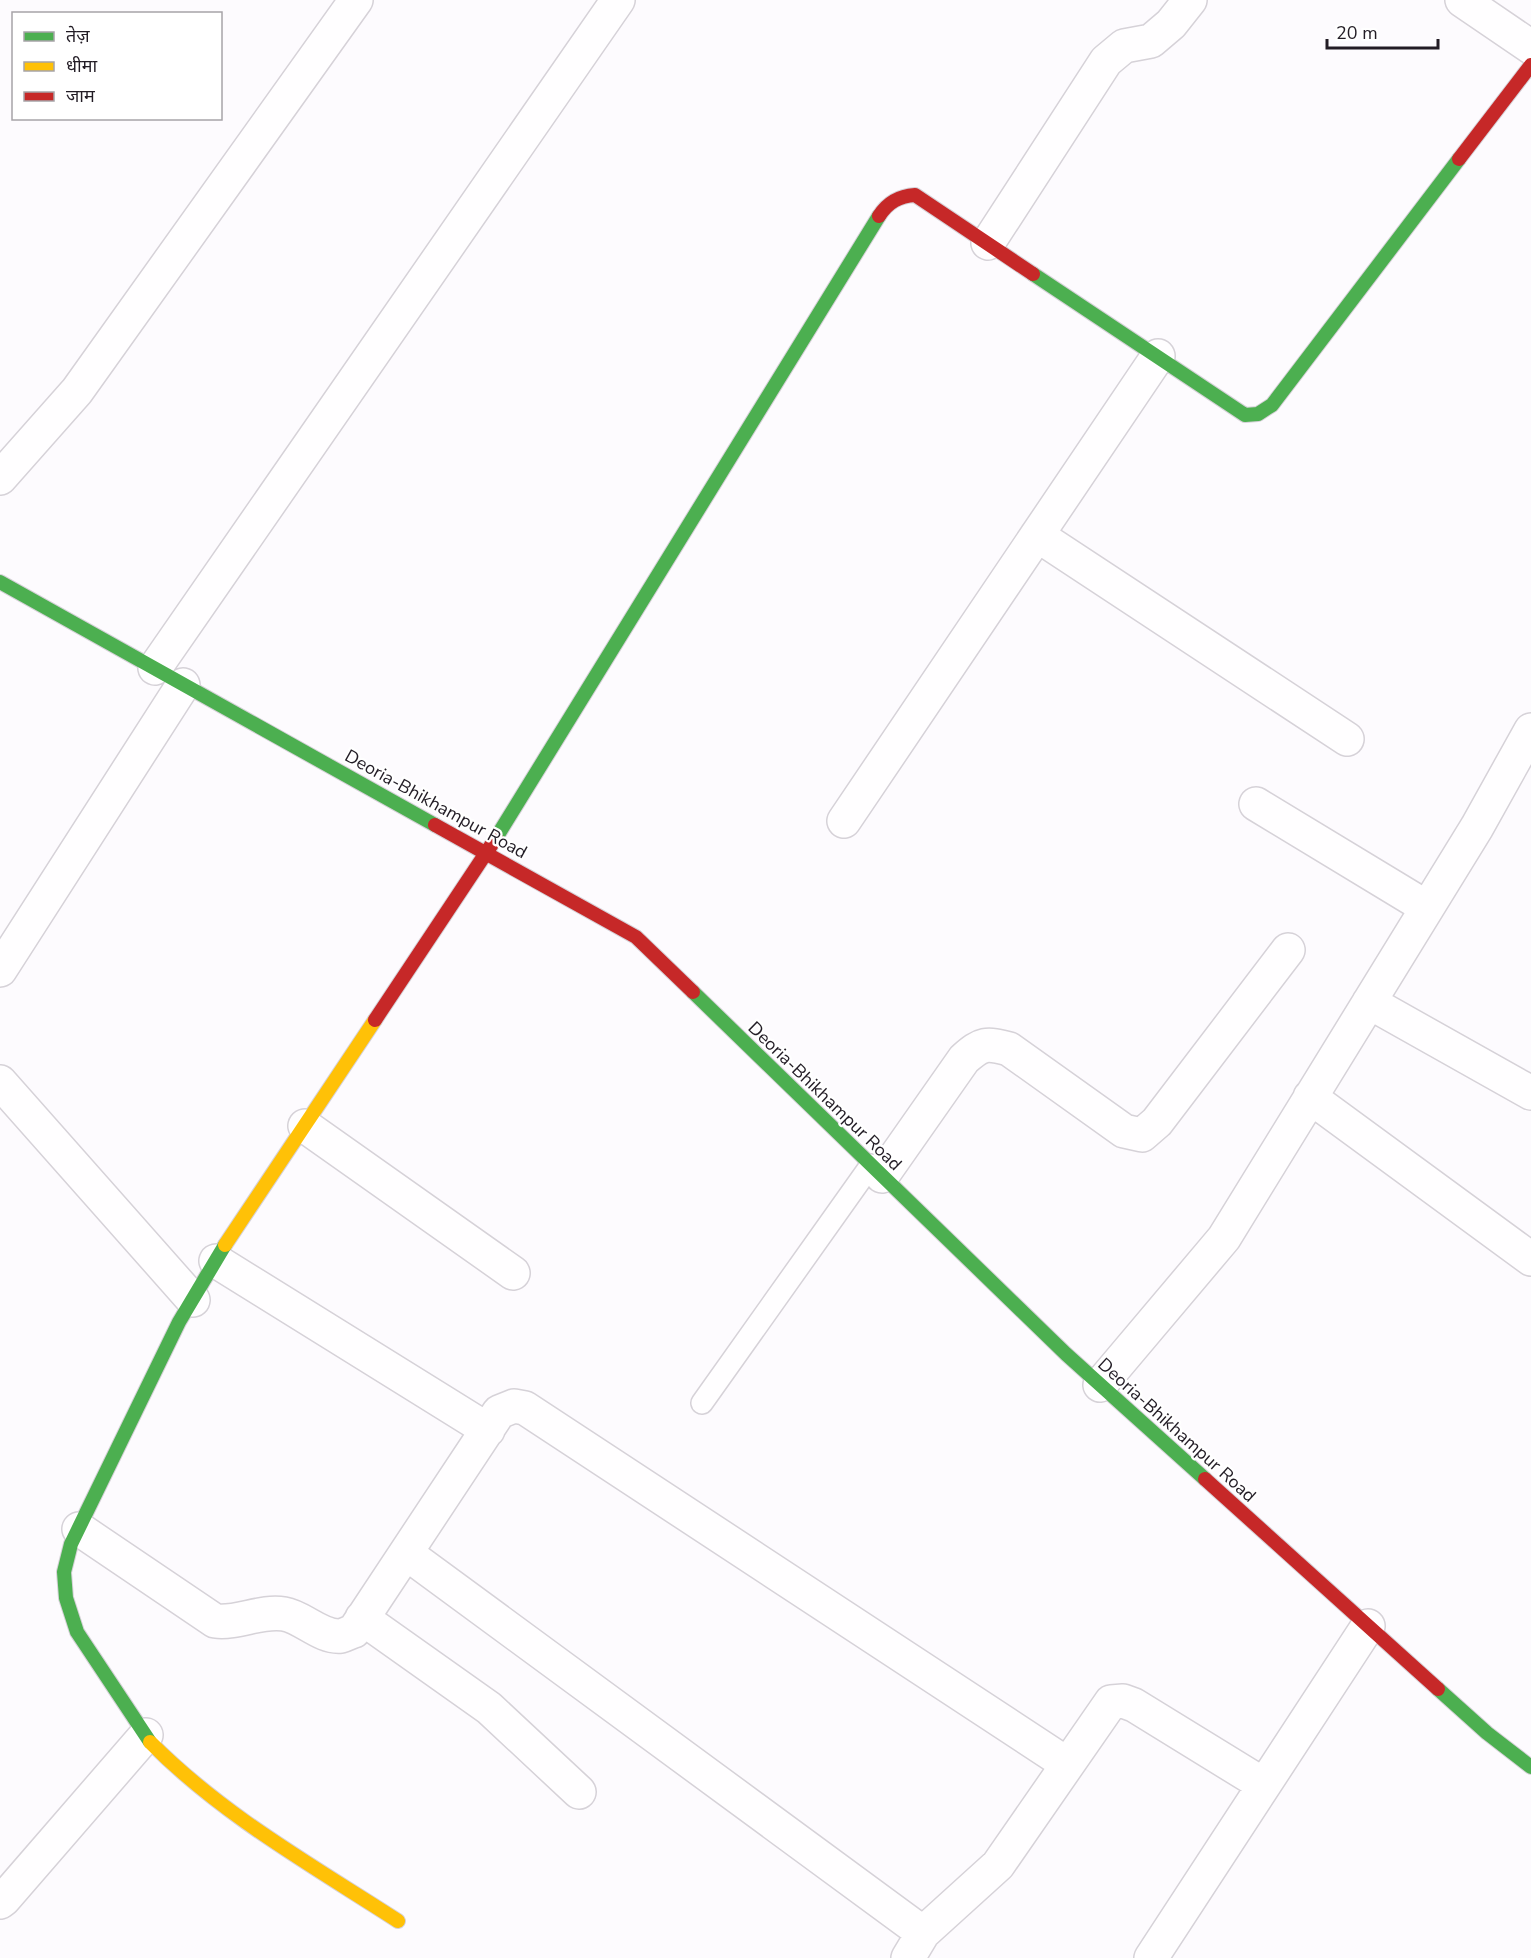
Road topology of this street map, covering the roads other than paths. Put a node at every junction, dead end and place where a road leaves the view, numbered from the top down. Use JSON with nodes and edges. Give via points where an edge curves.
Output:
{"nodes":[{"id":1,"x":356,"y":0,"type":"edge"},
{"id":2,"x":618,"y":0,"type":"edge"},
{"id":3,"x":1190,"y":0,"type":"edge"},
{"id":4,"x":1462,"y":0,"type":"edge"},
{"id":5,"x":1531,"y":47,"type":"edge"},
{"id":6,"x":1531,"y":65,"type":"edge"},
{"id":7,"x":988,"y":243,"type":"junction"},
{"id":8,"x":1158,"y":356,"type":"junction"},
{"id":9,"x":0,"y":478,"type":"edge"},
{"id":10,"x":1037,"y":535,"type":"junction"},
{"id":11,"x":0,"y":582,"type":"edge"},
{"id":12,"x":155,"y":668,"type":"junction"},
{"id":13,"x":183,"y":685,"type":"junction"},
{"id":14,"x":1531,"y":730,"type":"edge"},
{"id":15,"x":1347,"y":739,"type":"dead end"},
{"id":16,"x":1256,"y":804,"type":"dead end"},
{"id":17,"x":844,"y":821,"type":"dead end"},
{"id":18,"x":487,"y":853,"type":"junction"},
{"id":19,"x":1426,"y":908,"type":"junction"},
{"id":20,"x":1288,"y":950,"type":"dead end"},
{"id":21,"x":0,"y":970,"type":"edge"},
{"id":22,"x":1369,"y":1002,"type":"junction"},
{"id":23,"x":0,"y":1082,"type":"edge"},
{"id":24,"x":1531,"y":1093,"type":"edge"},
{"id":25,"x":1310,"y":1098,"type":"junction"},
{"id":26,"x":305,"y":1126,"type":"junction"},
{"id":27,"x":877,"y":1171,"type":"junction"},
{"id":28,"x":1531,"y":1259,"type":"edge"},
{"id":29,"x":216,"y":1261,"type":"junction"},
{"id":30,"x":513,"y":1274,"type":"dead end"},
{"id":31,"x":193,"y":1300,"type":"junction"},
{"id":32,"x":1100,"y":1385,"type":"junction"},
{"id":33,"x":702,"y":1403,"type":"dead end"},
{"id":34,"x":488,"y":1430,"type":"junction"},
{"id":35,"x":79,"y":1529,"type":"junction"},
{"id":36,"x":406,"y":1553,"type":"junction"},
{"id":37,"x":362,"y":1618,"type":"junction"},
{"id":38,"x":1368,"y":1626,"type":"junction"},
{"id":39,"x":146,"y":1735,"type":"junction"},
{"id":40,"x":1067,"y":1764,"type":"junction"},
{"id":41,"x":1531,"y":1767,"type":"edge"},
{"id":42,"x":1264,"y":1785,"type":"junction"},
{"id":43,"x":579,"y":1792,"type":"dead end"},
{"id":44,"x":0,"y":1902,"type":"edge"},
{"id":45,"x":398,"y":1921,"type":"dead end"},
{"id":46,"x":915,"y":1945,"type":"edge"},
{"id":47,"x":1151,"y":1958,"type":"edge"}],
"edges":[{"from":1,"to":9,"type":"street","via":[[77,391]]},
{"from":2,"to":12,"type":"street"},
{"from":3,"to":7,"type":"street","via":[[1151,41],[1124,46],[1106,61]]},
{"from":4,"to":5,"type":"street"},
{"from":6,"to":8,"type":"street","via":[[1272,405],[1258,414],[1245,415]]},
{"from":7,"to":8,"type":"street"},
{"from":7,"to":18,"type":"street","via":[[915,195],[900,196],[884,210]]},
{"from":8,"to":10,"type":"street"},
{"from":10,"to":15,"type":"street"},
{"from":10,"to":17,"type":"street"},
{"from":11,"to":12,"type":"street","name":"Deoria-Bhikhampur Road"},
{"from":12,"to":13,"type":"street","name":"Deoria-Bhikhampur Road"},
{"from":13,"to":18,"type":"street","name":"Deoria-Bhikhampur Road"},
{"from":13,"to":21,"type":"street"},
{"from":14,"to":19,"type":"street"},
{"from":16,"to":19,"type":"street"},
{"from":18,"to":26,"type":"street"},
{"from":18,"to":27,"type":"street","name":"Deoria-Bhikhampur Road","via":[[636,937]]},
{"from":19,"to":22,"type":"street"},
{"from":20,"to":27,"type":"street","via":[[1157,1122],[1142,1135],[1124,1131],[1009,1049],[989,1044],[977,1047],[964,1059]]},
{"from":22,"to":24,"type":"street"},
{"from":22,"to":25,"type":"street"},
{"from":23,"to":31,"type":"street"},
{"from":25,"to":28,"type":"street"},
{"from":25,"to":32,"type":"street","via":[[1224,1238]]},
{"from":26,"to":29,"type":"street"},
{"from":26,"to":30,"type":"street"},
{"from":27,"to":32,"type":"street","name":"Deoria-Bhikhampur Road"},
{"from":27,"to":33,"type":"lane"},
{"from":29,"to":31,"type":"street"},
{"from":29,"to":34,"type":"street"},
{"from":31,"to":35,"type":"street"},
{"from":32,"to":38,"type":"street","name":"Deoria-Bhikhampur Road"},
{"from":34,"to":36,"type":"street"},
{"from":34,"to":40,"type":"street","via":[[499,1412],[513,1406],[525,1408]]},
{"from":35,"to":37,"type":"street","via":[[215,1621],[272,1612],[287,1614],[328,1634],[341,1636],[354,1630]]},
{"from":35,"to":39,"type":"street","via":[[64,1572],[66,1598],[77,1632]]},
{"from":36,"to":37,"type":"street"},
{"from":36,"to":46,"type":"street"},
{"from":37,"to":43,"type":"street","via":[[489,1708]]},
{"from":38,"to":41,"type":"street","name":"Deoria-Bhikhampur Road","via":[[1487,1733]]},
{"from":38,"to":42,"type":"street"},
{"from":39,"to":44,"type":"street"},
{"from":39,"to":45,"type":"street","via":[[206,1793],[256,1830]]},
{"from":40,"to":42,"type":"street","via":[[1111,1702],[1123,1701]]},
{"from":40,"to":46,"type":"street","via":[[998,1865]]},
{"from":42,"to":47,"type":"street"}]}
